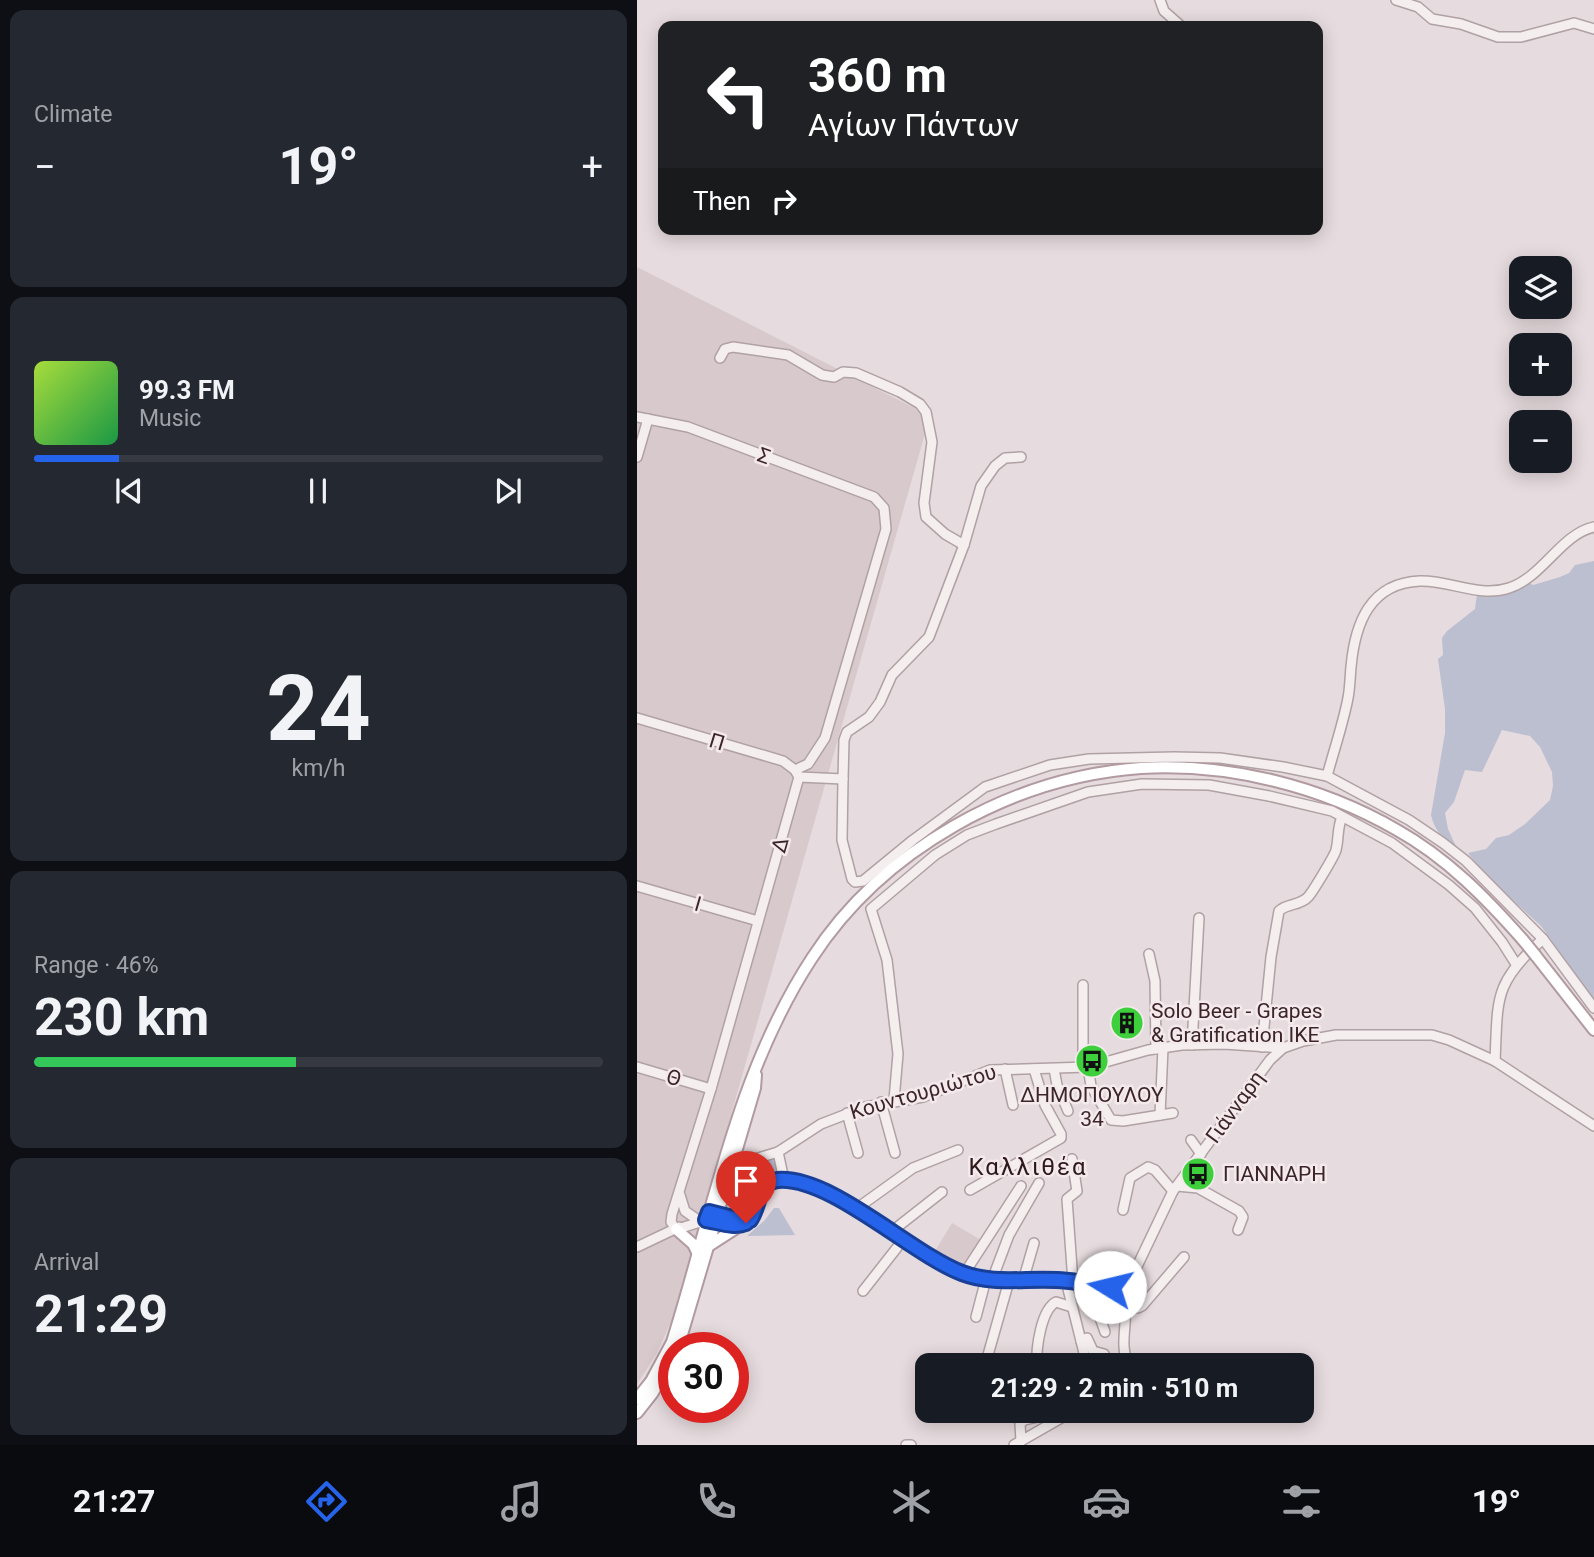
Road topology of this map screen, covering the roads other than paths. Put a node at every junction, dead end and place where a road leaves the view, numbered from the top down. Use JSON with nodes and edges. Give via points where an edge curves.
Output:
{"nodes":[{"id":1,"x":1160,"y":0,"type":"edge"},
{"id":2,"x":1396,"y":0,"type":"edge"},
{"id":3,"x":1175,"y":21,"type":"edge"},
{"id":4,"x":1594,"y":29,"type":"edge"},
{"id":5,"x":720,"y":358,"type":"dead end"},
{"id":6,"x":637,"y":417,"type":"edge"},
{"id":7,"x":648,"y":419,"type":"junction"},
{"id":8,"x":637,"y":457,"type":"edge"},
{"id":9,"x":1021,"y":457,"type":"dead end"},
{"id":10,"x":1594,"y":527,"type":"edge"},
{"id":11,"x":964,"y":545,"type":"junction"},
{"id":12,"x":637,"y":718,"type":"edge"},
{"id":13,"x":797,"y":774,"type":"junction"},
{"id":14,"x":1328,"y":776,"type":"junction"},
{"id":15,"x":843,"y":779,"type":"junction"},
{"id":16,"x":1342,"y":817,"type":"junction"},
{"id":17,"x":637,"y":886,"type":"edge"},
{"id":18,"x":1199,"y":918,"type":"dead end"},
{"id":19,"x":758,"y":921,"type":"junction"},
{"id":20,"x":1543,"y":939,"type":"junction"},
{"id":21,"x":1149,"y":954,"type":"dead end"},
{"id":22,"x":1515,"y":964,"type":"junction"},
{"id":23,"x":1083,"y":985,"type":"dead end"},
{"id":24,"x":1594,"y":1008,"type":"edge"},
{"id":25,"x":1594,"y":1030,"type":"edge"},
{"id":26,"x":1192,"y":1045,"type":"junction"},
{"id":27,"x":1262,"y":1047,"type":"junction"},
{"id":28,"x":1160,"y":1048,"type":"junction"},
{"id":29,"x":1283,"y":1048,"type":"junction"},
{"id":30,"x":1495,"y":1061,"type":"junction"},
{"id":31,"x":637,"y":1067,"type":"edge"},
{"id":32,"x":1086,"y":1068,"type":"junction"},
{"id":33,"x":1005,"y":1069,"type":"junction"},
{"id":34,"x":1034,"y":1069,"type":"junction"},
{"id":35,"x":1055,"y":1069,"type":"junction"},
{"id":36,"x":711,"y":1089,"type":"junction"},
{"id":37,"x":894,"y":1100,"type":"junction"},
{"id":38,"x":881,"y":1102,"type":"junction"},
{"id":39,"x":1013,"y":1105,"type":"dead end"},
{"id":40,"x":1068,"y":1111,"type":"dead end"},
{"id":41,"x":847,"y":1113,"type":"junction"},
{"id":42,"x":1173,"y":1114,"type":"dead end"},
{"id":43,"x":1160,"y":1115,"type":"junction"},
{"id":44,"x":1594,"y":1126,"type":"edge"},
{"id":45,"x":1191,"y":1140,"type":"dead end"},
{"id":46,"x":958,"y":1150,"type":"dead end"},
{"id":47,"x":778,"y":1152,"type":"junction"},
{"id":48,"x":858,"y":1153,"type":"dead end"},
{"id":49,"x":895,"y":1153,"type":"dead end"},
{"id":50,"x":1201,"y":1154,"type":"junction"},
{"id":51,"x":1072,"y":1159,"type":"dead end"},
{"id":52,"x":784,"y":1180,"type":"junction"},
{"id":53,"x":1039,"y":1183,"type":"dead end"},
{"id":54,"x":1021,"y":1186,"type":"dead end"},
{"id":55,"x":1175,"y":1189,"type":"junction"},
{"id":56,"x":970,"y":1190,"type":"dead end"},
{"id":57,"x":942,"y":1192,"type":"dead end"},
{"id":58,"x":679,"y":1194,"type":"junction"},
{"id":59,"x":759,"y":1195,"type":"junction"},
{"id":60,"x":856,"y":1209,"type":"junction"},
{"id":61,"x":1123,"y":1210,"type":"dead end"},
{"id":62,"x":709,"y":1217,"type":"junction"},
{"id":63,"x":745,"y":1223,"type":"junction"},
{"id":64,"x":676,"y":1229,"type":"junction"},
{"id":65,"x":1238,"y":1230,"type":"dead end"},
{"id":66,"x":891,"y":1232,"type":"junction"},
{"id":67,"x":903,"y":1240,"type":"junction"},
{"id":68,"x":1034,"y":1243,"type":"dead end"},
{"id":69,"x":710,"y":1245,"type":"junction"},
{"id":70,"x":637,"y":1247,"type":"edge"},
{"id":71,"x":697,"y":1252,"type":"junction"},
{"id":72,"x":1184,"y":1256,"type":"dead end"},
{"id":73,"x":964,"y":1274,"type":"junction"},
{"id":74,"x":989,"y":1280,"type":"junction"},
{"id":75,"x":1009,"y":1281,"type":"junction"},
{"id":76,"x":1023,"y":1281,"type":"junction"},
{"id":77,"x":1069,"y":1281,"type":"junction"},
{"id":78,"x":1088,"y":1283,"type":"junction"},
{"id":79,"x":1120,"y":1289,"type":"junction"},
{"id":80,"x":863,"y":1291,"type":"dead end"},
{"id":81,"x":1126,"y":1305,"type":"junction"},
{"id":82,"x":1072,"y":1307,"type":"junction"},
{"id":83,"x":976,"y":1317,"type":"dead end"},
{"id":84,"x":683,"y":1332,"type":"edge"},
{"id":85,"x":1105,"y":1332,"type":"dead end"},
{"id":86,"x":1081,"y":1341,"type":"junction"},
{"id":87,"x":989,"y":1353,"type":"edge"},
{"id":88,"x":1038,"y":1353,"type":"edge"},
{"id":89,"x":1084,"y":1353,"type":"edge"},
{"id":90,"x":1100,"y":1353,"type":"edge"},
{"id":91,"x":1124,"y":1353,"type":"edge"},
{"id":92,"x":658,"y":1384,"type":"edge"},
{"id":93,"x":637,"y":1399,"type":"edge"},
{"id":94,"x":637,"y":1413,"type":"edge"},
{"id":95,"x":1021,"y":1423,"type":"edge"},
{"id":96,"x":1052,"y":1423,"type":"edge"},
{"id":97,"x":1017,"y":1443,"type":"edge"}],
"edges":[{"from":1,"to":3,"type":"street"},
{"from":2,"to":4,"type":"street","via":[[1418,7],[1432,19],[1498,37],[1521,37],[1574,23]]},
{"from":5,"to":11,"type":"street","via":[[725,349],[733,347],[788,355],[822,376],[856,373],[920,404],[933,442],[923,503],[926,517]]},
{"from":6,"to":7,"type":"street","name":"Σ"},
{"from":7,"to":8,"type":"street"},
{"from":7,"to":13,"type":"street","name":"Σ","via":[[688,428],[874,497],[884,508],[886,528],[825,738]]},
{"from":9,"to":11,"type":"street","via":[[1005,458],[989,473],[975,499]]},
{"from":10,"to":14,"type":"street","via":[[1574,536],[1522,583],[1507,589],[1486,592],[1409,582],[1371,602],[1356,639],[1348,699]]},
{"from":11,"to":15,"type":"street","via":[[929,637],[891,675],[869,717],[845,736]]},
{"from":12,"to":13,"type":"street","name":"Π","via":[[783,761]]},
{"from":13,"to":15,"type":"street"},
{"from":13,"to":19,"type":"street","name":"Δ"},
{"from":14,"to":15,"type":"street","via":[[1220,758],[1089,759],[1050,765],[985,787],[859,882],[852,879],[842,840]]},
{"from":14,"to":20,"type":"street","via":[[1443,843]]},
{"from":16,"to":22,"type":"street","via":[[1392,843],[1449,885],[1475,908]]},
{"from":16,"to":27,"type":"street","via":[[1336,853],[1312,892],[1300,903],[1279,911]]},
{"from":16,"to":37,"type":"street","via":[[1324,808],[1209,785],[1142,784],[1088,792],[967,835],[935,855],[871,909],[887,960],[898,1054]]},
{"from":17,"to":19,"type":"street","name":"Ι"},
{"from":18,"to":26,"type":"street"},
{"from":19,"to":36,"type":"street","name":"Δ"},
{"from":20,"to":22,"type":"street"},
{"from":20,"to":24,"type":"street"},
{"from":21,"to":28,"type":"street"},
{"from":22,"to":30,"type":"street","via":[[1500,995]]},
{"from":23,"to":32,"type":"street"},
{"from":25,"to":62,"type":"main road","bridge":true,"via":[[1492,905],[1429,850],[1387,824],[1292,785],[1176,768],[1104,773],[1031,792],[979,814],[929,841],[862,897],[814,955],[780,1012]]},
{"from":26,"to":27,"type":"street","name":"Κουντουριώτου"},
{"from":26,"to":28,"type":"street","name":"Κουντουριώτου"},
{"from":27,"to":29,"type":"street","name":"Κουντουριώτου"},
{"from":28,"to":32,"type":"street","name":"Κουντουριώτου"},
{"from":28,"to":43,"type":"street"},
{"from":29,"to":30,"type":"street","name":"Κουντουριώτου","via":[[1329,1035],[1432,1035]]},
{"from":29,"to":50,"type":"street","name":"Γιάνναρη"},
{"from":30,"to":44,"type":"street","name":"Κουντουριώτου"},
{"from":31,"to":36,"type":"street","name":"Θ"},
{"from":32,"to":35,"type":"street","name":"Κουντουριώτου"},
{"from":32,"to":43,"type":"street","via":[[1111,1119]]},
{"from":33,"to":34,"type":"street","name":"Κουντουριώτου"},
{"from":33,"to":37,"type":"street","name":"Κουντουριώτου","via":[[990,1070],[923,1097]]},
{"from":33,"to":39,"type":"street"},
{"from":34,"to":35,"type":"street","name":"Κουντουριώτου"},
{"from":34,"to":56,"type":"street","via":[[1061,1138]]},
{"from":35,"to":40,"type":"street"},
{"from":36,"to":58,"type":"street","name":"Δ"},
{"from":37,"to":38,"type":"street","name":"Κουντουριώτου"},
{"from":38,"to":41,"type":"street","name":"Κουντουριώτου"},
{"from":38,"to":49,"type":"street"},
{"from":41,"to":47,"type":"street","name":"Κουντουριώτου"},
{"from":41,"to":48,"type":"street"},
{"from":42,"to":43,"type":"street"},
{"from":45,"to":50,"type":"street"},
{"from":46,"to":60,"type":"street","via":[[913,1168]]},
{"from":47,"to":52,"type":"street"},
{"from":47,"to":59,"type":"street","name":"Κουντουριώτου","via":[[755,1159],[748,1168],[747,1186]]},
{"from":50,"to":55,"type":"street","name":"Γιάνναρη"},
{"from":51,"to":77,"type":"street","via":[[1078,1186],[1067,1199]]},
{"from":52,"to":59,"type":"street","via":[[769,1182]]},
{"from":52,"to":60,"type":"street","via":[[819,1189]]},
{"from":53,"to":74,"type":"street"},
{"from":54,"to":73,"type":"street"},
{"from":55,"to":61,"type":"street","via":[[1149,1167],[1130,1178]]},
{"from":55,"to":65,"type":"street","via":[[1198,1188],[1238,1211],[1243,1217]]},
{"from":55,"to":79,"type":"street","name":"Γιάνναρη","via":[[1131,1279]]},
{"from":57,"to":66,"type":"street"},
{"from":58,"to":62,"type":"street","via":[[685,1211]]},
{"from":58,"to":64,"type":"street","name":"Δ","via":[[671,1222]]},
{"from":59,"to":63,"type":"street","via":[[755,1212]]},
{"from":60,"to":66,"type":"street"},
{"from":62,"to":63,"type":"street"},
{"from":62,"to":64,"type":"street"},
{"from":62,"to":69,"type":"main road"},
{"from":62,"to":71,"type":"main road"},
{"from":63,"to":69,"type":"main road"},
{"from":64,"to":70,"type":"street"},
{"from":64,"to":71,"type":"main road"},
{"from":66,"to":67,"type":"street"},
{"from":67,"to":73,"type":"street"},
{"from":67,"to":80,"type":"street"},
{"from":68,"to":76,"type":"street"},
{"from":69,"to":84,"type":"main road"},
{"from":71,"to":93,"type":"main road","via":[[672,1342]]},
{"from":72,"to":81,"type":"street","via":[[1142,1306]]},
{"from":73,"to":74,"type":"street"},
{"from":74,"to":75,"type":"street"},
{"from":74,"to":83,"type":"street"},
{"from":75,"to":76,"type":"street"},
{"from":75,"to":87,"type":"street"},
{"from":76,"to":77,"type":"street"},
{"from":77,"to":78,"type":"street"},
{"from":77,"to":82,"type":"street"},
{"from":78,"to":79,"type":"street"},
{"from":78,"to":85,"type":"street"},
{"from":79,"to":81,"type":"street"},
{"from":81,"to":91,"type":"street"},
{"from":82,"to":86,"type":"street"},
{"from":82,"to":88,"type":"street","via":[[1056,1302],[1051,1306]]},
{"from":86,"to":89,"type":"street"},
{"from":86,"to":90,"type":"street","via":[[1087,1338],[1093,1351]]},
{"from":92,"to":94,"type":"main road"},
{"from":95,"to":97,"type":"street"},
{"from":96,"to":97,"type":"street"}]}
